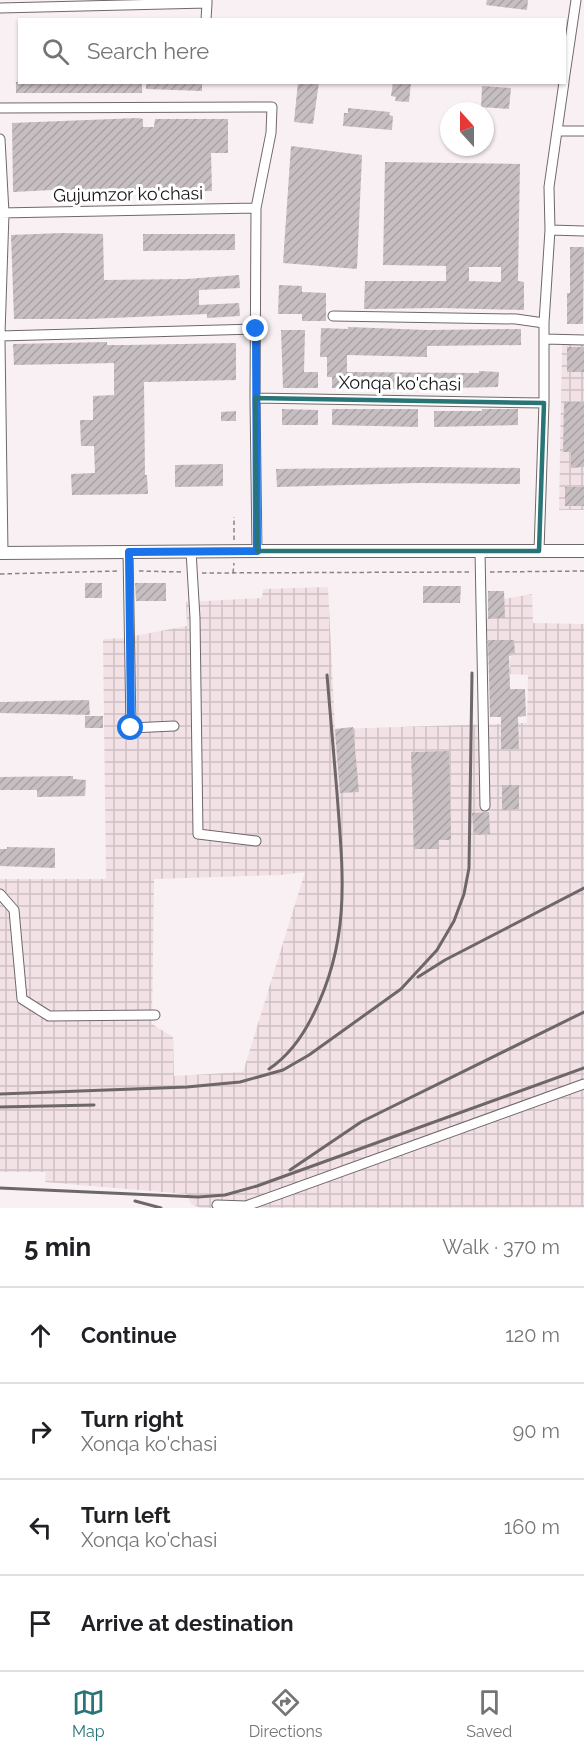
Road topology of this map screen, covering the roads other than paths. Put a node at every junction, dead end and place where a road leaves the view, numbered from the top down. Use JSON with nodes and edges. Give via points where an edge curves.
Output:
{"nodes":[{"id":1,"x":576,"y":0,"type":"edge"},
{"id":2,"x":207,"y":1,"type":"edge"},
{"id":3,"x":114,"y":3,"type":"edge"},
{"id":4,"x":0,"y":8,"type":"edge"},
{"id":5,"x":206,"y":18,"type":"edge"},
{"id":6,"x":566,"y":68,"type":"edge"},
{"id":7,"x":564,"y":84,"type":"edge"},
{"id":8,"x":0,"y":108,"type":"edge"},
{"id":9,"x":557,"y":131,"type":"junction"},
{"id":10,"x":584,"y":131,"type":"edge"},
{"id":11,"x":0,"y":139,"type":"edge"},
{"id":12,"x":256,"y":208,"type":"junction"},
{"id":13,"x":2,"y":213,"type":"edge"},
{"id":14,"x":550,"y":230,"type":"junction"},
{"id":15,"x":584,"y":231,"type":"edge"},
{"id":16,"x":333,"y":316,"type":"dead end"},
{"id":17,"x":544,"y":323,"type":"junction"},
{"id":18,"x":256,"y":329,"type":"junction"},
{"id":19,"x":0,"y":336,"type":"edge"},
{"id":20,"x":545,"y":339,"type":"junction"},
{"id":21,"x":584,"y":340,"type":"edge"},
{"id":22,"x":255,"y":398,"type":"junction"},
{"id":23,"x":544,"y":403,"type":"junction"},
{"id":24,"x":191,"y":551,"type":"junction"},
{"id":25,"x":257,"y":551,"type":"junction"},
{"id":26,"x":539,"y":551,"type":"junction"},
{"id":27,"x":584,"y":551,"type":"edge"},
{"id":28,"x":129,"y":552,"type":"junction"},
{"id":29,"x":480,"y":552,"type":"junction"},
{"id":30,"x":2,"y":553,"type":"edge"},
{"id":31,"x":174,"y":726,"type":"dead end"},
{"id":32,"x":485,"y":806,"type":"dead end"},
{"id":33,"x":256,"y":841,"type":"dead end"},
{"id":34,"x":0,"y":894,"type":"edge"},
{"id":35,"x":155,"y":1015,"type":"dead end"},
{"id":36,"x":584,"y":1084,"type":"edge"},
{"id":37,"x":217,"y":1205,"type":"dead end"}],
"edges":[{"from":1,"to":6,"type":"street"},
{"from":2,"to":3,"type":"street"},
{"from":2,"to":5,"type":"street"},
{"from":3,"to":4,"type":"street"},
{"from":7,"to":9,"type":"street"},
{"from":8,"to":12,"type":"street","via":[[272,107],[271,133]]},
{"from":9,"to":10,"type":"street"},
{"from":9,"to":14,"type":"street","via":[[549,187]]},
{"from":11,"to":13,"type":"street"},
{"from":12,"to":13,"type":"street","name":"Gujumzor ko'chasi"},
{"from":12,"to":18,"type":"street"},
{"from":13,"to":19,"type":"street"},
{"from":14,"to":15,"type":"street"},
{"from":14,"to":17,"type":"street"},
{"from":16,"to":17,"type":"street","via":[[516,318]]},
{"from":17,"to":20,"type":"street"},
{"from":18,"to":19,"type":"street"},
{"from":18,"to":22,"type":"street"},
{"from":19,"to":30,"type":"street"},
{"from":20,"to":21,"type":"street"},
{"from":20,"to":23,"type":"street"},
{"from":22,"to":23,"type":"street","name":"Xonqa ko'chasi"},
{"from":22,"to":25,"type":"street"},
{"from":23,"to":26,"type":"street"},
{"from":24,"to":25,"type":"main road"},
{"from":24,"to":28,"type":"main road"},
{"from":24,"to":33,"type":"street","via":[[198,834]]},
{"from":25,"to":29,"type":"main road"},
{"from":26,"to":27,"type":"main road"},
{"from":26,"to":29,"type":"main road"},
{"from":28,"to":30,"type":"main road"},
{"from":28,"to":31,"type":"street","via":[[131,728]]},
{"from":29,"to":32,"type":"street"},
{"from":34,"to":35,"type":"street","via":[[14,910],[22,999],[49,1016]]},
{"from":36,"to":37,"type":"street","via":[[246,1206]]}]}
